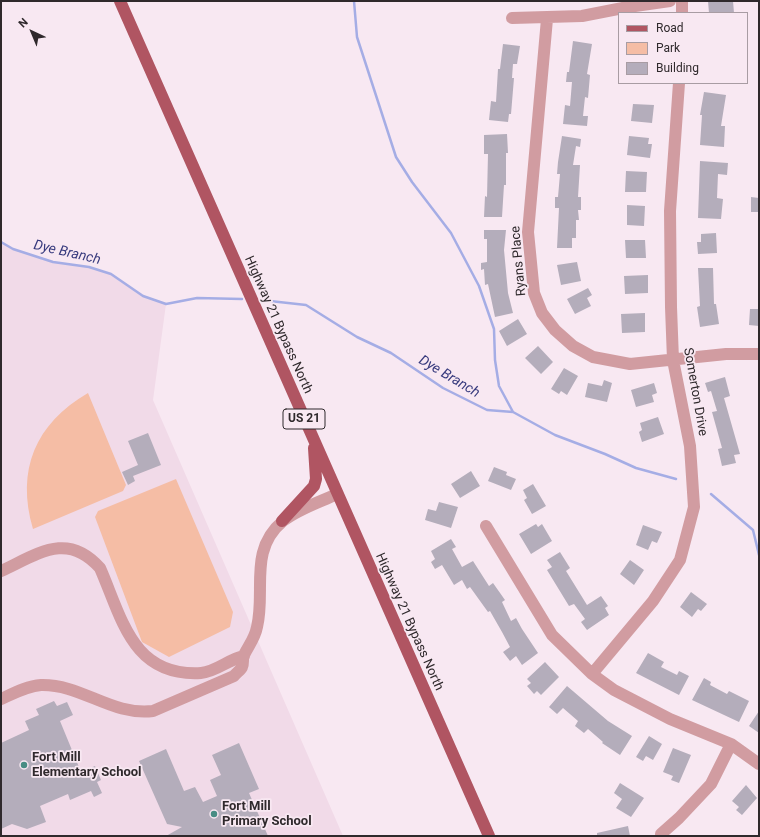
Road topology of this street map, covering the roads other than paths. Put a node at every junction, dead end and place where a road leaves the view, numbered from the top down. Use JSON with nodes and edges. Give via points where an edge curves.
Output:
{"nodes":[{"id":1,"x":120,"y":1,"type":"edge"},
{"id":2,"x":670,"y":1,"type":"edge"},
{"id":3,"x":682,"y":1,"type":"edge"},
{"id":4,"x":682,"y":12,"type":"edge"},
{"id":5,"x":512,"y":18,"type":"dead end"},
{"id":6,"x":547,"y":19,"type":"junction"},
{"id":7,"x":679,"y":84,"type":"edge"},
{"id":8,"x":759,"y":354,"type":"edge"},
{"id":9,"x":673,"y":360,"type":"junction"},
{"id":10,"x":313,"y":439,"type":"junction"},
{"id":11,"x":338,"y":494,"type":"junction"},
{"id":12,"x":282,"y":522,"type":"junction"},
{"id":13,"x":486,"y":526,"type":"dead end"},
{"id":14,"x":1,"y":571,"type":"edge"},
{"id":15,"x":244,"y":656,"type":"junction"},
{"id":16,"x":592,"y":674,"type":"junction"},
{"id":17,"x":1,"y":699,"type":"edge"},
{"id":18,"x":731,"y":744,"type":"junction"},
{"id":19,"x":759,"y":764,"type":"edge"},
{"id":20,"x":661,"y":834,"type":"dead end"},
{"id":21,"x":489,"y":836,"type":"edge"}],
"edges":[{"from":1,"to":10,"type":"main road","name":"Highway 21 Bypass North","number":"US 21"},
{"from":2,"to":6,"type":"street","via":[[582,16]]},
{"from":3,"to":4,"type":"street"},
{"from":5,"to":6,"type":"street"},
{"from":6,"to":9,"type":"street","name":"Ryans Place","via":[[528,232],[534,294],[542,313],[555,330],[573,346],[593,357],[630,364]]},
{"from":7,"to":9,"type":"street","name":"Somerton Drive","via":[[670,211]]},
{"from":8,"to":9,"type":"street","name":"Ryans Place","via":[[726,354]]},
{"from":9,"to":16,"type":"street","name":"Somerton Drive","via":[[690,446],[694,507],[680,560],[654,601]]},
{"from":10,"to":11,"type":"main road","name":"Highway 21 Bypass North","number":"US 21"},
{"from":10,"to":12,"type":"main road","via":[[316,479],[314,486]]},
{"from":11,"to":12,"type":"street"},
{"from":11,"to":21,"type":"main road","name":"Highway 21 Bypass North","number":"US 21"},
{"from":12,"to":15,"type":"street","via":[[270,537],[262,554],[257,628]]},
{"from":13,"to":16,"type":"street","via":[[552,634]]},
{"from":14,"to":15,"type":"street","via":[[48,550],[58,547],[72,548],[92,559],[100,568],[131,641],[141,653],[156,664],[171,670],[202,673]]},
{"from":15,"to":17,"type":"street","via":[[242,667],[234,676],[153,711],[124,710],[64,688],[41,685]]},
{"from":16,"to":18,"type":"street","via":[[614,690],[670,719]]},
{"from":18,"to":19,"type":"street"},
{"from":18,"to":20,"type":"street","via":[[711,784]]}]}
